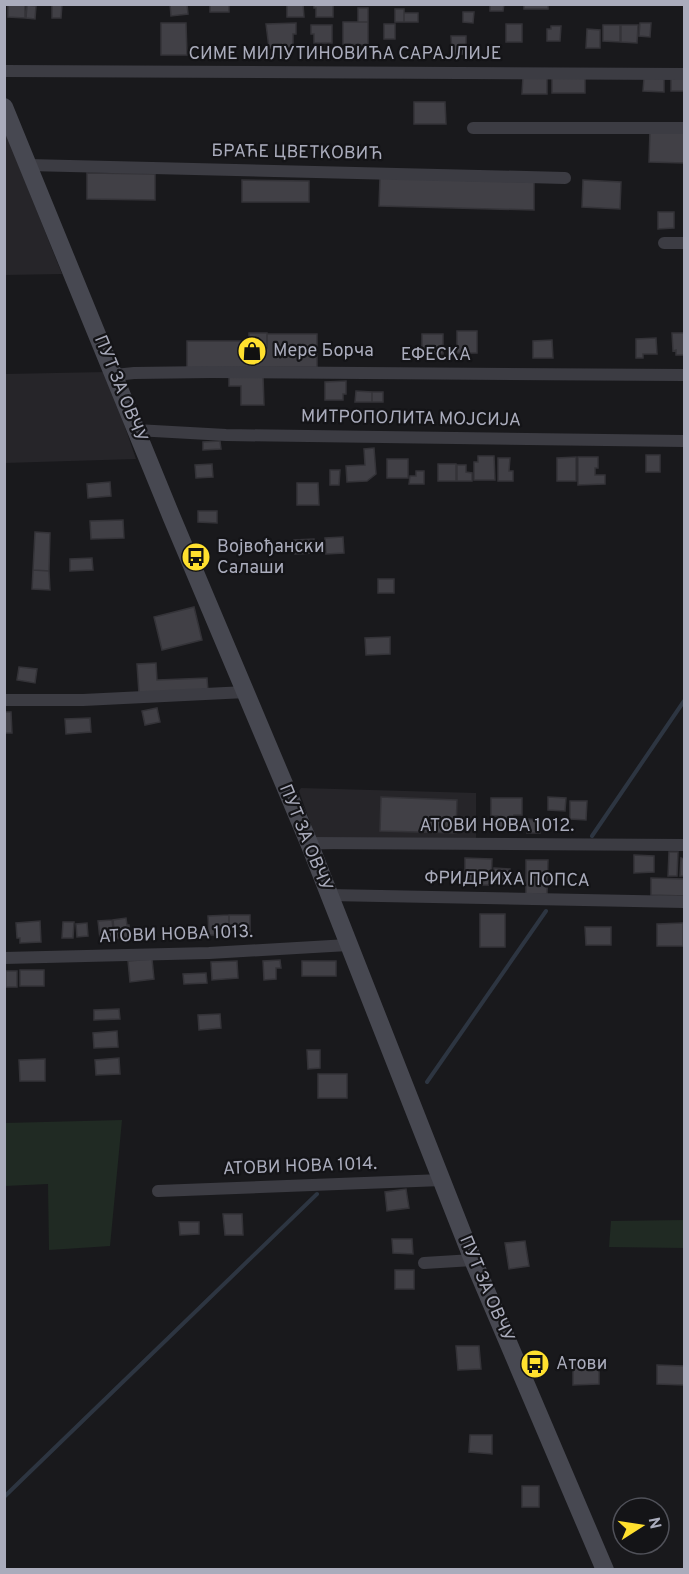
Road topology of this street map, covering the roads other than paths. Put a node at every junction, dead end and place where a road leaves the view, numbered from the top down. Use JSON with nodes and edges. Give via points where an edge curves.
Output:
{"nodes":[{"id":1,"x":4,"y":71,"type":"edge"},
{"id":2,"x":684,"y":74,"type":"edge"},
{"id":3,"x":4,"y":107,"type":"edge"},
{"id":4,"x":474,"y":128,"type":"dead end"},
{"id":5,"x":684,"y":128,"type":"edge"},
{"id":6,"x":28,"y":165,"type":"junction"},
{"id":7,"x":565,"y":178,"type":"dead end"},
{"id":8,"x":664,"y":243,"type":"dead end"},
{"id":9,"x":684,"y":243,"type":"edge"},
{"id":10,"x":115,"y":375,"type":"junction"},
{"id":11,"x":684,"y":375,"type":"edge"},
{"id":12,"x":136,"y":430,"type":"junction"},
{"id":13,"x":684,"y":441,"type":"edge"},
{"id":14,"x":246,"y":692,"type":"junction"},
{"id":15,"x":4,"y":700,"type":"edge"},
{"id":16,"x":309,"y":843,"type":"junction"},
{"id":17,"x":684,"y":845,"type":"edge"},
{"id":18,"x":329,"y":895,"type":"junction"},
{"id":19,"x":684,"y":902,"type":"edge"},
{"id":20,"x":348,"y":945,"type":"junction"},
{"id":21,"x":4,"y":958,"type":"edge"},
{"id":22,"x":442,"y":1180,"type":"junction"},
{"id":23,"x":158,"y":1191,"type":"dead end"},
{"id":24,"x":473,"y":1260,"type":"junction"},
{"id":25,"x":424,"y":1263,"type":"dead end"},
{"id":26,"x":605,"y":1569,"type":"edge"}],
"edges":[{"from":1,"to":2,"type":"street","name":"СИМЕ МИЛУТИНОВИЋА САРАЈЛИЈЕ"},
{"from":3,"to":6,"type":"street","name":"ПУТ ЗА ОВЧУ"},
{"from":4,"to":5,"type":"street"},
{"from":6,"to":7,"type":"street","name":"БРАЋЕ ЦВЕТКОВИЋ"},
{"from":6,"to":10,"type":"street","name":"ПУТ ЗА ОВЧУ"},
{"from":8,"to":9,"type":"street"},
{"from":10,"to":11,"type":"street","name":"ЕФЕСКА"},
{"from":10,"to":12,"type":"street","name":"ПУТ ЗА ОВЧУ"},
{"from":12,"to":13,"type":"street","name":"МИТРОПОЛИТА МОЈСИЈА","via":[[226,435]]},
{"from":12,"to":14,"type":"street","name":"ПУТ ЗА ОВЧУ"},
{"from":14,"to":15,"type":"street"},
{"from":14,"to":16,"type":"street","name":"ПУТ ЗА ОВЧУ"},
{"from":16,"to":17,"type":"street","name":"АТОВИ НОВА 1012."},
{"from":16,"to":18,"type":"street","name":"ПУТ ЗА ОВЧУ"},
{"from":18,"to":19,"type":"street","name":"ФРИДРИХА ПОПСА"},
{"from":18,"to":20,"type":"street","name":"ПУТ ЗА ОВЧУ"},
{"from":20,"to":21,"type":"street","name":"АТОВИ НОВА 1013."},
{"from":20,"to":22,"type":"street","name":"ПУТ ЗА ОВЧУ"},
{"from":22,"to":23,"type":"street","name":"АТОВИ НОВА 1014."},
{"from":22,"to":24,"type":"street","name":"ПУТ ЗА ОВЧУ"},
{"from":24,"to":25,"type":"street"},
{"from":24,"to":26,"type":"street","name":"ПУТ ЗА ОВЧУ"}]}
